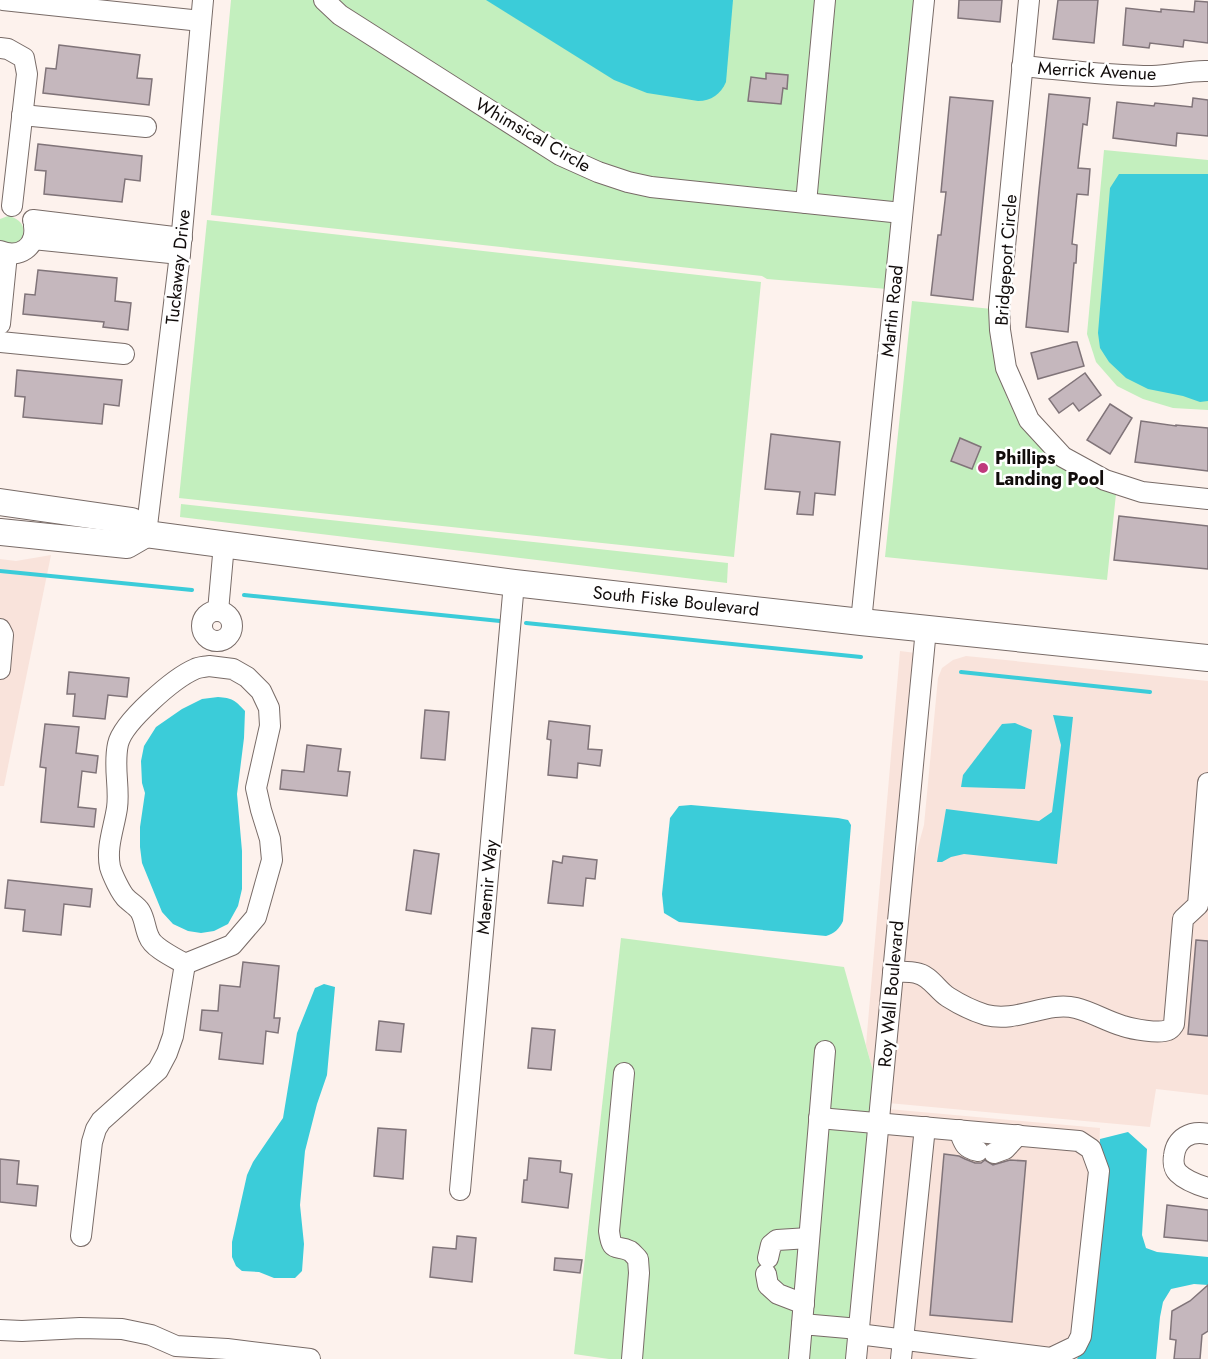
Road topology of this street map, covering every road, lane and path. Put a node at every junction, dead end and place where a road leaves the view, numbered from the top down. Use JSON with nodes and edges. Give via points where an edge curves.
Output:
{"nodes":[{"id":1,"x":3,"y":0,"type":"edge"},
{"id":2,"x":203,"y":0,"type":"edge"},
{"id":3,"x":324,"y":0,"type":"edge"},
{"id":4,"x":825,"y":0,"type":"edge"},
{"id":5,"x":924,"y":0,"type":"edge"},
{"id":6,"x":1029,"y":0,"type":"edge"},
{"id":7,"x":201,"y":21,"type":"junction"},
{"id":8,"x":0,"y":49,"type":"edge"},
{"id":9,"x":1022,"y":66,"type":"junction"},
{"id":10,"x":1208,"y":71,"type":"edge"},
{"id":11,"x":22,"y":115,"type":"junction"},
{"id":12,"x":146,"y":127,"type":"dead end"},
{"id":13,"x":806,"y":203,"type":"junction"},
{"id":14,"x":6,"y":207,"type":"edge"},
{"id":15,"x":902,"y":213,"type":"junction"},
{"id":16,"x":33,"y":229,"type":"junction"},
{"id":17,"x":181,"y":246,"type":"junction"},
{"id":18,"x":4,"y":253,"type":"edge"},
{"id":19,"x":0,"y":324,"type":"edge"},
{"id":20,"x":0,"y":342,"type":"edge"},
{"id":21,"x":124,"y":354,"type":"dead end"},
{"id":22,"x":1208,"y":499,"type":"edge"},
{"id":23,"x":0,"y":502,"type":"edge"},
{"id":24,"x":0,"y":532,"type":"edge"},
{"id":25,"x":146,"y":534,"type":"junction"},
{"id":26,"x":224,"y":544,"type":"junction"},
{"id":27,"x":514,"y":583,"type":"junction"},
{"id":28,"x":861,"y":622,"type":"junction"},
{"id":29,"x":0,"y":629,"type":"edge"},
{"id":30,"x":926,"y":629,"type":"junction"},
{"id":31,"x":216,"y":638,"type":"junction"},
{"id":32,"x":1208,"y":658,"type":"edge"},
{"id":33,"x":197,"y":668,"type":"junction"},
{"id":34,"x":0,"y":669,"type":"edge"},
{"id":35,"x":233,"y":669,"type":"junction"},
{"id":36,"x":1208,"y":783,"type":"edge"},
{"id":37,"x":185,"y":964,"type":"junction"},
{"id":38,"x":893,"y":972,"type":"junction"},
{"id":39,"x":825,"y":1051,"type":"dead end"},
{"id":40,"x":624,"y":1073,"type":"dead end"},
{"id":41,"x":819,"y":1118,"type":"junction"},
{"id":42,"x":879,"y":1123,"type":"junction"},
{"id":43,"x":925,"y":1127,"type":"junction"},
{"id":44,"x":959,"y":1130,"type":"junction"},
{"id":45,"x":1208,"y":1134,"type":"edge"},
{"id":46,"x":1018,"y":1135,"type":"junction"},
{"id":47,"x":1208,"y":1188,"type":"edge"},
{"id":48,"x":460,"y":1190,"type":"dead end"},
{"id":49,"x":81,"y":1236,"type":"dead end"},
{"id":50,"x":809,"y":1238,"type":"junction"},
{"id":51,"x":804,"y":1304,"type":"junction"},
{"id":52,"x":802,"y":1324,"type":"junction"},
{"id":53,"x":0,"y":1330,"type":"edge"},
{"id":54,"x":859,"y":1332,"type":"junction"},
{"id":55,"x":902,"y":1349,"type":"edge"},
{"id":56,"x":310,"y":1359,"type":"edge"},
{"id":57,"x":632,"y":1359,"type":"edge"},
{"id":58,"x":799,"y":1359,"type":"edge"},
{"id":59,"x":856,"y":1359,"type":"edge"}],
"edges":[{"from":1,"to":7,"type":"street"},
{"from":2,"to":7,"type":"street","name":"Tuckaway Drive"},
{"from":3,"to":13,"type":"street","name":"Whimsical Circle","via":[[340,15],[560,155],[598,172],[651,187]]},
{"from":4,"to":13,"type":"street"},
{"from":5,"to":15,"type":"street","name":"Martin Road"},
{"from":6,"to":9,"type":"street","name":"Bridgeport Circle"},
{"from":7,"to":17,"type":"street","name":"Tuckaway Drive"},
{"from":8,"to":11,"type":"street","via":[[24,58],[27,74]]},
{"from":9,"to":10,"type":"street","name":"Merrick Avenue","via":[[1155,76]]},
{"from":9,"to":22,"type":"street","name":"Bridgeport Circle","via":[[999,308],[1006,368],[1029,420],[1063,457],[1105,480],[1142,492]]},
{"from":11,"to":12,"type":"street"},
{"from":11,"to":14,"type":"street"},
{"from":13,"to":15,"type":"street","name":"Whimsical Circle"},
{"from":14,"to":16,"type":"street","via":[[28,213]]},
{"from":15,"to":28,"type":"street","name":"Martin Road"},
{"from":16,"to":17,"type":"street"},
{"from":16,"to":18,"type":"street","via":[[30,245],[23,251]]},
{"from":17,"to":25,"type":"street","name":"Tuckaway Drive"},
{"from":18,"to":19,"type":"street"},
{"from":20,"to":21,"type":"street"},
{"from":23,"to":25,"type":"main road","name":"South Fiske Boulevard","via":[[132,521]]},
{"from":24,"to":25,"type":"main road","name":"South Fiske Boulevard","via":[[127,545]]},
{"from":25,"to":26,"type":"main road","name":"South Fiske Boulevard"},
{"from":26,"to":27,"type":"main road","name":"South Fiske Boulevard"},
{"from":26,"to":31,"type":"street","via":[[218,611],[231,622],[231,631]]},
{"from":27,"to":28,"type":"main road","name":"South Fiske Boulevard"},
{"from":27,"to":48,"type":"street","name":"Maemir Way"},
{"from":28,"to":30,"type":"main road","name":"South Fiske Boulevard"},
{"from":29,"to":34,"type":"street"},
{"from":30,"to":32,"type":"main road","name":"South Fiske Boulevard"},
{"from":30,"to":38,"type":"street","name":"Roy Wall Boulevard"},
{"from":31,"to":33,"type":"street"},
{"from":31,"to":35,"type":"street"},
{"from":33,"to":35,"type":"street"},
{"from":33,"to":37,"type":"street","via":[[155,696],[118,741],[118,801],[108,847],[110,868],[124,897],[140,909],[149,939]]},
{"from":35,"to":37,"type":"street","via":[[261,691],[269,708],[270,726],[256,788],[272,860],[256,917],[232,945]]},
{"from":36,"to":38,"type":"street","via":[[1198,905],[1183,919],[1174,1024],[1170,1029],[1125,1027],[1091,1012],[1059,1006],[1022,1015],[987,1015],[948,997],[926,977]]},
{"from":37,"to":49,"type":"street","via":[[173,1036],[158,1070],[96,1130]]},
{"from":38,"to":42,"type":"street","name":"Roy Wall Boulevard"},
{"from":39,"to":41,"type":"street"},
{"from":40,"to":57,"type":"street","via":[[609,1232],[610,1242],[616,1248],[630,1251],[638,1259]]},
{"from":41,"to":42,"type":"street"},
{"from":41,"to":50,"type":"street"},
{"from":42,"to":43,"type":"street"},
{"from":42,"to":54,"type":"street","name":"Roy Wall Boulevard"},
{"from":43,"to":44,"type":"street"},
{"from":43,"to":55,"type":"street"},
{"from":44,"to":46,"type":"street"},
{"from":44,"to":46,"type":"street","via":[[970,1149],[986,1152],[1005,1149]]},
{"from":45,"to":47,"type":"street","via":[[1193,1133],[1181,1139],[1173,1160],[1179,1173]]},
{"from":46,"to":55,"type":"street","via":[[1079,1141],[1091,1149],[1099,1171],[1081,1336],[1076,1346],[1051,1358]]},
{"from":50,"to":51,"type":"street"},
{"from":50,"to":51,"type":"street","via":[[777,1240],[771,1245],[767,1266],[768,1285],[778,1294]]},
{"from":51,"to":52,"type":"street"},
{"from":52,"to":54,"type":"street"},
{"from":52,"to":58,"type":"street"},
{"from":53,"to":56,"type":"street","via":[[122,1329],[176,1346]]},
{"from":54,"to":55,"type":"street"},
{"from":54,"to":59,"type":"street","name":"Roy Wall Boulevard"}]}
